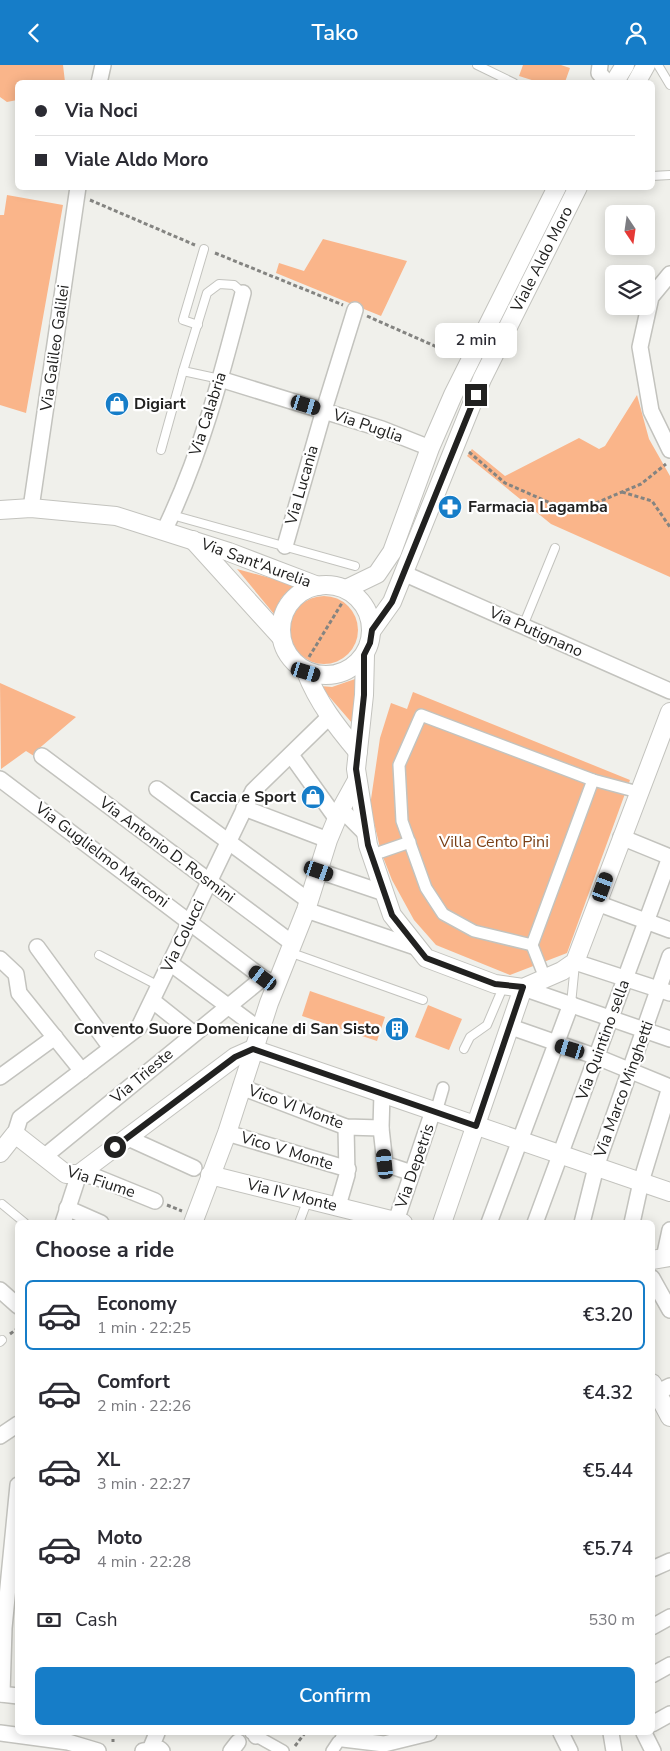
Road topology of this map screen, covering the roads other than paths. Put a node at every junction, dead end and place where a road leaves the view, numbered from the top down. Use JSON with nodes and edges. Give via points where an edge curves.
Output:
{"nodes":[{"id":1,"x":103,"y":65,"type":"edge"},
{"id":2,"x":477,"y":65,"type":"edge"},
{"id":3,"x":600,"y":65,"type":"edge"},
{"id":4,"x":625,"y":65,"type":"edge"},
{"id":5,"x":646,"y":65,"type":"edge"},
{"id":6,"x":658,"y":65,"type":"edge"},
{"id":7,"x":670,"y":69,"type":"edge"},
{"id":8,"x":100,"y":80,"type":"edge"},
{"id":9,"x":508,"y":80,"type":"edge"},
{"id":10,"x":605,"y":80,"type":"edge"},
{"id":11,"x":616,"y":80,"type":"edge"},
{"id":12,"x":638,"y":80,"type":"edge"},
{"id":13,"x":668,"y":81,"type":"edge"},
{"id":14,"x":670,"y":175,"type":"edge"},
{"id":15,"x":655,"y":176,"type":"edge"},
{"id":16,"x":556,"y":190,"type":"edge"},
{"id":17,"x":576,"y":190,"type":"edge"},
{"id":18,"x":78,"y":191,"type":"edge"},
{"id":19,"x":204,"y":249,"type":"road end"},
{"id":20,"x":670,"y":274,"type":"edge"},
{"id":21,"x":243,"y":293,"type":"joint"},
{"id":22,"x":355,"y":310,"type":"road end"},
{"id":23,"x":198,"y":325,"type":"junction"},
{"id":24,"x":183,"y":371,"type":"junction"},
{"id":25,"x":220,"y":379,"type":"junction"},
{"id":26,"x":324,"y":410,"type":"junction"},
{"id":27,"x":430,"y":448,"type":"junction"},
{"id":28,"x":161,"y":450,"type":"dead end"},
{"id":29,"x":670,"y":450,"type":"edge"},
{"id":30,"x":31,"y":508,"type":"junction"},
{"id":31,"x":0,"y":510,"type":"edge"},
{"id":32,"x":168,"y":523,"type":"junction"},
{"id":33,"x":193,"y":540,"type":"junction"},
{"id":34,"x":285,"y":545,"type":"junction"},
{"id":35,"x":555,"y":548,"type":"dead end"},
{"id":36,"x":355,"y":566,"type":"dead end"},
{"id":37,"x":403,"y":573,"type":"junction"},
{"id":38,"x":318,"y":585,"type":"junction"},
{"id":39,"x":347,"y":590,"type":"junction"},
{"id":40,"x":523,"y":627,"type":"junction"},
{"id":41,"x":372,"y":630,"type":"junction"},
{"id":42,"x":280,"y":636,"type":"junction"},
{"id":43,"x":364,"y":655,"type":"junction"},
{"id":44,"x":304,"y":670,"type":"junction"},
{"id":45,"x":670,"y":691,"type":"edge"},
{"id":46,"x":329,"y":717,"type":"junction"},
{"id":47,"x":669,"y":717,"type":"edge"},
{"id":48,"x":358,"y":752,"type":"junction"},
{"id":49,"x":291,"y":755,"type":"junction"},
{"id":50,"x":42,"y":756,"type":"dead end"},
{"id":51,"x":0,"y":779,"type":"edge"},
{"id":52,"x":357,"y":780,"type":"junction"},
{"id":53,"x":593,"y":780,"type":"junction"},
{"id":54,"x":157,"y":789,"type":"dead end"},
{"id":55,"x":638,"y":792,"type":"junction"},
{"id":56,"x":244,"y":808,"type":"junction"},
{"id":57,"x":339,"y":813,"type":"junction"},
{"id":58,"x":366,"y":834,"type":"junction"},
{"id":59,"x":621,"y":837,"type":"junction"},
{"id":60,"x":328,"y":840,"type":"junction"},
{"id":61,"x":229,"y":842,"type":"junction"},
{"id":62,"x":410,"y":842,"type":"junction"},
{"id":63,"x":381,"y":852,"type":"dead end"},
{"id":64,"x":670,"y":857,"type":"edge"},
{"id":65,"x":319,"y":871,"type":"junction"},
{"id":66,"x":210,"y":881,"type":"junction"},
{"id":67,"x":384,"y":893,"type":"junction"},
{"id":68,"x":597,"y":903,"type":"junction"},
{"id":69,"x":307,"y":905,"type":"junction"},
{"id":70,"x":646,"y":921,"type":"junction"},
{"id":71,"x":190,"y":922,"type":"junction"},
{"id":72,"x":670,"y":930,"type":"edge"},
{"id":73,"x":532,"y":945,"type":"junction"},
{"id":74,"x":37,"y":947,"type":"dead end"},
{"id":75,"x":291,"y":947,"type":"junction"},
{"id":76,"x":418,"y":948,"type":"junction"},
{"id":77,"x":99,"y":955,"type":"dead end"},
{"id":78,"x":670,"y":957,"type":"edge"},
{"id":79,"x":0,"y":959,"type":"edge"},
{"id":80,"x":575,"y":962,"type":"junction"},
{"id":81,"x":170,"y":963,"type":"junction"},
{"id":82,"x":626,"y":977,"type":"junction"},
{"id":83,"x":545,"y":979,"type":"junction"},
{"id":84,"x":270,"y":981,"type":"junction"},
{"id":85,"x":504,"y":985,"type":"junction"},
{"id":86,"x":159,"y":986,"type":"junction"},
{"id":87,"x":523,"y":987,"type":"junction"},
{"id":88,"x":665,"y":991,"type":"edge"},
{"id":89,"x":423,"y":1000,"type":"dead end"},
{"id":90,"x":153,"y":1001,"type":"junction"},
{"id":91,"x":571,"y":1004,"type":"junction"},
{"id":92,"x":227,"y":1006,"type":"junction"},
{"id":93,"x":611,"y":1019,"type":"junction"},
{"id":94,"x":511,"y":1027,"type":"junction"},
{"id":95,"x":260,"y":1030,"type":"junction"},
{"id":96,"x":645,"y":1030,"type":"junction"},
{"id":97,"x":193,"y":1033,"type":"junction"},
{"id":98,"x":55,"y":1037,"type":"junction"},
{"id":99,"x":670,"y":1039,"type":"edge"},
{"id":100,"x":556,"y":1045,"type":"junction"},
{"id":101,"x":111,"y":1048,"type":"junction"},
{"id":102,"x":253,"y":1049,"type":"junction"},
{"id":103,"x":464,"y":1049,"type":"dead end"},
{"id":104,"x":597,"y":1057,"type":"junction"},
{"id":105,"x":82,"y":1071,"type":"junction"},
{"id":106,"x":630,"y":1071,"type":"junction"},
{"id":107,"x":0,"y":1077,"type":"edge"},
{"id":108,"x":241,"y":1087,"type":"junction"},
{"id":109,"x":670,"y":1087,"type":"edge"},
{"id":110,"x":443,"y":1088,"type":"dead end"},
{"id":111,"x":382,"y":1093,"type":"junction"},
{"id":112,"x":435,"y":1111,"type":"junction"},
{"id":113,"x":476,"y":1126,"type":"junction"},
{"id":114,"x":346,"y":1127,"type":"junction"},
{"id":115,"x":381,"y":1128,"type":"junction"},
{"id":116,"x":16,"y":1133,"type":"junction"},
{"id":117,"x":227,"y":1133,"type":"junction"},
{"id":118,"x":128,"y":1139,"type":"junction"},
{"id":119,"x":522,"y":1141,"type":"junction"},
{"id":120,"x":0,"y":1153,"type":"edge"},
{"id":121,"x":561,"y":1155,"type":"junction"},
{"id":122,"x":45,"y":1156,"type":"junction"},
{"id":123,"x":596,"y":1167,"type":"junction"},
{"id":124,"x":194,"y":1168,"type":"dead end"},
{"id":125,"x":348,"y":1169,"type":"junction"},
{"id":126,"x":412,"y":1173,"type":"junction"},
{"id":127,"x":79,"y":1174,"type":"junction"},
{"id":128,"x":210,"y":1175,"type":"junction"},
{"id":129,"x":641,"y":1182,"type":"junction"},
{"id":130,"x":670,"y":1192,"type":"edge"},
{"id":131,"x":309,"y":1198,"type":"junction"},
{"id":132,"x":155,"y":1201,"type":"road end"},
{"id":133,"x":2,"y":1204,"type":"dead end"},
{"id":134,"x":338,"y":1206,"type":"junction"},
{"id":135,"x":65,"y":1215,"type":"edge"},
{"id":136,"x":194,"y":1219,"type":"edge"},
{"id":137,"x":21,"y":1220,"type":"edge"},
{"id":138,"x":88,"y":1220,"type":"edge"},
{"id":139,"x":300,"y":1220,"type":"edge"},
{"id":140,"x":392,"y":1220,"type":"edge"},
{"id":141,"x":400,"y":1220,"type":"edge"},
{"id":142,"x":443,"y":1220,"type":"edge"},
{"id":143,"x":490,"y":1220,"type":"edge"},
{"id":144,"x":536,"y":1220,"type":"edge"},
{"id":145,"x":583,"y":1220,"type":"edge"},
{"id":146,"x":633,"y":1220,"type":"edge"},
{"id":147,"x":670,"y":1231,"type":"edge"},
{"id":148,"x":662,"y":1258,"type":"edge"},
{"id":149,"x":655,"y":1283,"type":"edge"},
{"id":150,"x":0,"y":1290,"type":"edge"},
{"id":151,"x":15,"y":1303,"type":"edge"},
{"id":152,"x":670,"y":1310,"type":"edge"},
{"id":153,"x":658,"y":1389,"type":"edge"},
{"id":154,"x":670,"y":1417,"type":"edge"},
{"id":155,"x":15,"y":1426,"type":"edge"},
{"id":156,"x":1,"y":1435,"type":"edge"},
{"id":157,"x":15,"y":1436,"type":"edge"},
{"id":158,"x":15,"y":1514,"type":"edge"},
{"id":159,"x":670,"y":1561,"type":"edge"},
{"id":160,"x":655,"y":1568,"type":"edge"},
{"id":161,"x":7,"y":1628,"type":"edge"},
{"id":162,"x":670,"y":1665,"type":"edge"},
{"id":163,"x":655,"y":1673,"type":"edge"},
{"id":164,"x":1,"y":1694,"type":"edge"},
{"id":165,"x":15,"y":1696,"type":"edge"},
{"id":166,"x":670,"y":1714,"type":"edge"},
{"id":167,"x":655,"y":1722,"type":"edge"},
{"id":168,"x":0,"y":1733,"type":"edge"},
{"id":169,"x":15,"y":1734,"type":"edge"},
{"id":170,"x":34,"y":1735,"type":"edge"},
{"id":171,"x":156,"y":1735,"type":"edge"},
{"id":172,"x":257,"y":1735,"type":"edge"},
{"id":173,"x":416,"y":1735,"type":"edge"},
{"id":174,"x":562,"y":1735,"type":"edge"},
{"id":175,"x":611,"y":1735,"type":"edge"},
{"id":176,"x":645,"y":1735,"type":"edge"},
{"id":177,"x":346,"y":1736,"type":"edge"},
{"id":178,"x":68,"y":1737,"type":"edge"},
{"id":179,"x":403,"y":1737,"type":"edge"},
{"id":180,"x":98,"y":1751,"type":"edge"},
{"id":181,"x":152,"y":1751,"type":"edge"},
{"id":182,"x":283,"y":1751,"type":"edge"},
{"id":183,"x":332,"y":1751,"type":"edge"},
{"id":184,"x":570,"y":1751,"type":"edge"},
{"id":185,"x":614,"y":1751,"type":"edge"},
{"id":186,"x":653,"y":1751,"type":"edge"}],
"edges":[{"from":1,"to":8,"type":"street"},
{"from":2,"to":9,"type":"lane"},
{"from":3,"to":10,"type":"street","via":[[599,73]]},
{"from":4,"to":11,"type":"street"},
{"from":5,"to":12,"type":"street"},
{"from":6,"to":13,"type":"lane"},
{"from":7,"to":13,"type":"lane"},
{"from":14,"to":15,"type":"lane"},
{"from":16,"to":27,"type":"street","name":"Viale Aldo Moro"},
{"from":17,"to":37,"type":"street","name":"Viale Aldo Moro","via":[[482,379]]},
{"from":18,"to":30,"type":"street","name":"Via Galileo Galilei"},
{"from":19,"to":23,"type":"lane","via":[[184,320]]},
{"from":20,"to":29,"type":"street","via":[[651,297],[640,347],[651,411]]},
{"from":21,"to":23,"type":"lane","via":[[234,285],[219,284],[207,293]]},
{"from":21,"to":25,"type":"street","name":"Via Calabria"},
{"from":22,"to":26,"type":"street","name":"Via Lucania"},
{"from":23,"to":24,"type":"lane"},
{"from":24,"to":25,"type":"lane"},
{"from":24,"to":28,"type":"lane"},
{"from":25,"to":26,"type":"street","name":"Via Puglia"},
{"from":25,"to":32,"type":"street","name":"Via Calabria","via":[[185,487]]},
{"from":26,"to":27,"type":"street","name":"Via Puglia"},
{"from":26,"to":34,"type":"street","name":"Via Lucania"},
{"from":27,"to":39,"type":"street","name":"Viale Aldo Moro","via":[[392,552],[377,574]]},
{"from":30,"to":31,"type":"street","name":"Via Sant'Aurelia"},
{"from":30,"to":32,"type":"street","name":"Via Sant'Aurelia"},
{"from":32,"to":33,"type":"street","name":"Via Sant'Aurelia"},
{"from":32,"to":34,"type":"lane"},
{"from":33,"to":38,"type":"street","name":"Via Sant'Aurelia"},
{"from":33,"to":42,"type":"street","name":"Via Sant'Aurelia"},
{"from":34,"to":36,"type":"lane"},
{"from":35,"to":40,"type":"lane"},
{"from":37,"to":40,"type":"street","name":"Via Putignano"},
{"from":37,"to":41,"type":"street","name":"Viale Aldo Moro","via":[[392,602]]},
{"from":38,"to":39,"type":"street","name":"Via Sant'Aurelia"},
{"from":38,"to":42,"type":"street","via":[[305,590],[290,603],[281,622]]},
{"from":39,"to":41,"type":"street","via":[[365,606]]},
{"from":40,"to":45,"type":"street","name":"Via Putignano"},
{"from":41,"to":43,"type":"street","name":"Viale Aldo Moro"},
{"from":42,"to":44,"type":"street","name":"Via Sant'Aurelia","via":[[285,651]]},
{"from":43,"to":44,"type":"street","via":[[350,669],[332,676]]},
{"from":43,"to":48,"type":"street"},
{"from":44,"to":46,"type":"street","name":"Via Sant'Aurelia"},
{"from":46,"to":48,"type":"street","name":"Via Sant'Aurelia"},
{"from":46,"to":49,"type":"street","name":"Via Colucci"},
{"from":47,"to":55,"type":"street"},
{"from":48,"to":52,"type":"street"},
{"from":49,"to":56,"type":"street","name":"Via Colucci","via":[[253,791]]},
{"from":49,"to":57,"type":"street"},
{"from":50,"to":66,"type":"street","name":"Via Antonio D. Rosmini"},
{"from":51,"to":71,"type":"street","name":"Via Guglielmo Marconi"},
{"from":52,"to":57,"type":"street"},
{"from":52,"to":58,"type":"street"},
{"from":53,"to":55,"type":"street"},
{"from":53,"to":62,"type":"street","via":[[421,715],[399,765],[402,821]]},
{"from":53,"to":73,"type":"street"},
{"from":54,"to":61,"type":"street"},
{"from":55,"to":59,"type":"street"},
{"from":56,"to":60,"type":"street"},
{"from":56,"to":61,"type":"street","name":"Via Colucci"},
{"from":57,"to":58,"type":"street"},
{"from":57,"to":60,"type":"street"},
{"from":58,"to":67,"type":"street"},
{"from":59,"to":64,"type":"street"},
{"from":59,"to":68,"type":"street"},
{"from":60,"to":65,"type":"street"},
{"from":61,"to":66,"type":"street","name":"Via Colucci"},
{"from":61,"to":69,"type":"street"},
{"from":62,"to":63,"type":"street"},
{"from":62,"to":73,"type":"street","via":[[426,889],[443,914],[474,931]]},
{"from":64,"to":70,"type":"street","name":"Via Quintino sella"},
{"from":65,"to":67,"type":"street"},
{"from":65,"to":69,"type":"street"},
{"from":66,"to":71,"type":"street","name":"Via Colucci"},
{"from":66,"to":75,"type":"street","name":"Via Antonio D. Rosmini"},
{"from":67,"to":76,"type":"street","via":[[392,915]]},
{"from":68,"to":70,"type":"street"},
{"from":68,"to":80,"type":"street"},
{"from":69,"to":75,"type":"street"},
{"from":69,"to":76,"type":"street"},
{"from":70,"to":72,"type":"street"},
{"from":70,"to":82,"type":"street","name":"Via Quintino sella"},
{"from":71,"to":81,"type":"street","name":"Via Colucci"},
{"from":71,"to":84,"type":"street","name":"Via Guglielmo Marconi"},
{"from":73,"to":83,"type":"street"},
{"from":74,"to":101,"type":"street"},
{"from":75,"to":84,"type":"street"},
{"from":75,"to":89,"type":"lane"},
{"from":76,"to":85,"type":"street","via":[[426,958]]},
{"from":77,"to":86,"type":"lane"},
{"from":78,"to":88,"type":"street","name":"Via Marco Minghetti"},
{"from":79,"to":98,"type":"street","via":[[16,974],[19,993]]},
{"from":80,"to":82,"type":"street"},
{"from":80,"to":83,"type":"street"},
{"from":80,"to":91,"type":"lane"},
{"from":81,"to":86,"type":"street","name":"Via Colucci"},
{"from":81,"to":92,"type":"street"},
{"from":82,"to":88,"type":"street"},
{"from":82,"to":93,"type":"street","name":"Via Quintino sella"},
{"from":83,"to":87,"type":"street"},
{"from":84,"to":92,"type":"street","name":"Via Trieste"},
{"from":84,"to":95,"type":"street"},
{"from":85,"to":87,"type":"street"},
{"from":85,"to":103,"type":"lane","via":[[487,1025],[470,1037]]},
{"from":86,"to":90,"type":"street","name":"Via Colucci"},
{"from":87,"to":91,"type":"street"},
{"from":87,"to":94,"type":"street"},
{"from":88,"to":96,"type":"street","name":"Via Marco Minghetti"},
{"from":90,"to":97,"type":"street"},
{"from":90,"to":101,"type":"street","name":"Via Colucci","via":[[139,1027]]},
{"from":91,"to":93,"type":"street"},
{"from":91,"to":100,"type":"street"},
{"from":92,"to":95,"type":"street"},
{"from":92,"to":97,"type":"street","name":"Via Trieste"},
{"from":93,"to":96,"type":"street"},
{"from":93,"to":104,"type":"street","name":"Via Quintino sella"},
{"from":94,"to":100,"type":"street"},
{"from":94,"to":113,"type":"street"},
{"from":95,"to":102,"type":"street"},
{"from":96,"to":99,"type":"street"},
{"from":96,"to":106,"type":"street","name":"Via Marco Minghetti"},
{"from":97,"to":122,"type":"street","name":"Via Trieste"},
{"from":98,"to":105,"type":"street"},
{"from":98,"to":107,"type":"street"},
{"from":100,"to":104,"type":"street"},
{"from":100,"to":119,"type":"street"},
{"from":101,"to":105,"type":"street","name":"Via Colucci"},
{"from":102,"to":108,"type":"street"},
{"from":102,"to":111,"type":"street"},
{"from":102,"to":118,"type":"street","via":[[235,1057]]},
{"from":104,"to":106,"type":"street"},
{"from":104,"to":121,"type":"street","name":"Via Quintino sella"},
{"from":105,"to":116,"type":"street","name":"Via Colucci","via":[[20,1118]]},
{"from":106,"to":109,"type":"street"},
{"from":106,"to":123,"type":"street","name":"Via Marco Minghetti"},
{"from":108,"to":114,"type":"street","name":"Vico VI Monte"},
{"from":108,"to":117,"type":"street"},
{"from":109,"to":129,"type":"street"},
{"from":110,"to":112,"type":"street"},
{"from":111,"to":112,"type":"street"},
{"from":111,"to":115,"type":"street"},
{"from":112,"to":113,"type":"street"},
{"from":112,"to":126,"type":"street","name":"Via Depetris"},
{"from":113,"to":119,"type":"street"},
{"from":113,"to":142,"type":"street"},
{"from":114,"to":115,"type":"street","name":"Vico VI Monte"},
{"from":114,"to":125,"type":"street"},
{"from":115,"to":126,"type":"street","via":[[385,1164]]},
{"from":116,"to":120,"type":"street"},
{"from":116,"to":122,"type":"street","name":"Via Fiume"},
{"from":117,"to":125,"type":"street","name":"Vico V Monte"},
{"from":117,"to":128,"type":"street"},
{"from":118,"to":124,"type":"street"},
{"from":118,"to":127,"type":"street"},
{"from":119,"to":121,"type":"street"},
{"from":119,"to":143,"type":"street"},
{"from":121,"to":123,"type":"street"},
{"from":121,"to":144,"type":"street","name":"Via Quintino sella"},
{"from":122,"to":127,"type":"street","name":"Via Fiume","via":[[66,1174]]},
{"from":123,"to":129,"type":"street"},
{"from":123,"to":145,"type":"street","name":"Via Marco Minghetti"},
{"from":125,"to":134,"type":"street"},
{"from":126,"to":141,"type":"street","name":"Via Depetris"},
{"from":127,"to":132,"type":"street","name":"Via Fiume","via":[[96,1177]]},
{"from":127,"to":135,"type":"street"},
{"from":128,"to":131,"type":"street","name":"Via IV Monte"},
{"from":128,"to":136,"type":"street"},
{"from":129,"to":130,"type":"street"},
{"from":129,"to":146,"type":"street"},
{"from":131,"to":134,"type":"street","name":"Via IV Monte"},
{"from":131,"to":139,"type":"lane"},
{"from":133,"to":137,"type":"lane"},
{"from":134,"to":140,"type":"street","name":"Via IV Monte"},
{"from":135,"to":138,"type":"street"},
{"from":147,"to":148,"type":"street"},
{"from":149,"to":152,"type":"street"},
{"from":150,"to":151,"type":"street"},
{"from":153,"to":154,"type":"street"},
{"from":155,"to":156,"type":"street"},
{"from":156,"to":157,"type":"street"},
{"from":158,"to":161,"type":"street"},
{"from":159,"to":160,"type":"street"},
{"from":161,"to":164,"type":"street"},
{"from":162,"to":163,"type":"street"},
{"from":164,"to":165,"type":"street"},
{"from":166,"to":167,"type":"street"},
{"from":168,"to":169,"type":"street"},
{"from":170,"to":178,"type":"street"},
{"from":171,"to":181,"type":"street"},
{"from":172,"to":182,"type":"street"},
{"from":173,"to":179,"type":"street"},
{"from":174,"to":184,"type":"street"},
{"from":175,"to":185,"type":"street"},
{"from":176,"to":186,"type":"street"},
{"from":177,"to":179,"type":"street","via":[[384,1744]]},
{"from":177,"to":183,"type":"street"},
{"from":178,"to":180,"type":"street"}]}
